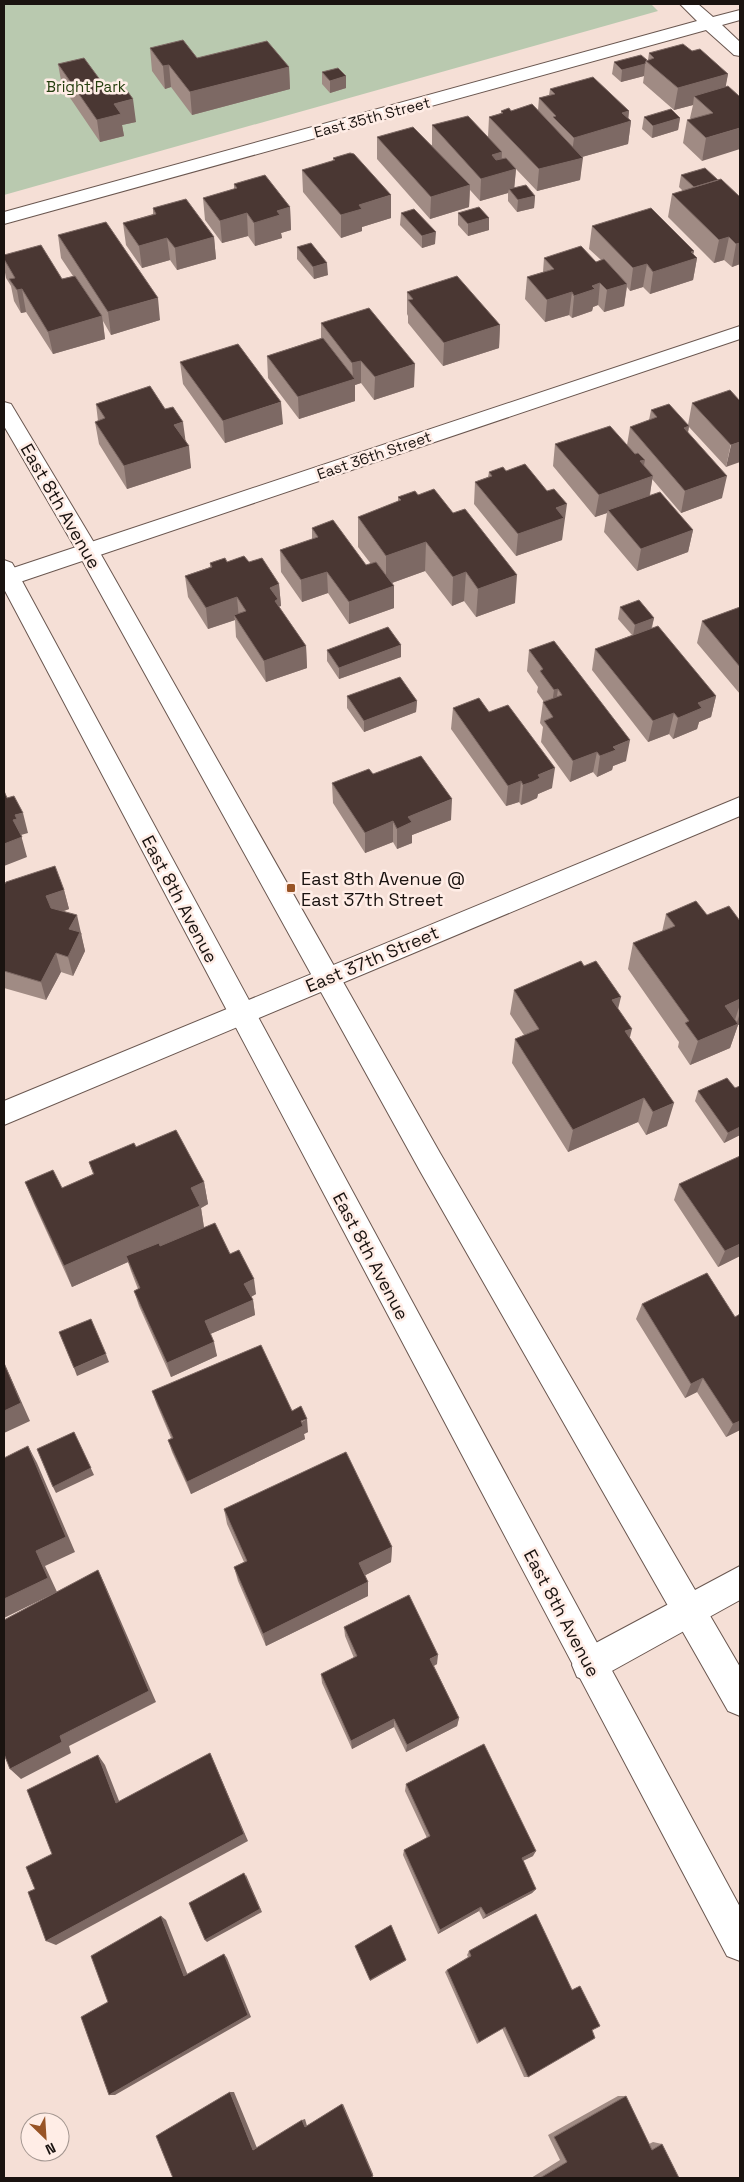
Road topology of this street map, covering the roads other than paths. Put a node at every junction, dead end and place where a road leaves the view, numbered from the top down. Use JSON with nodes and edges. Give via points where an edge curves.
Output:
{"nodes":[{"id":1,"x":688,"y":4,"type":"edge"},
{"id":2,"x":740,"y":15,"type":"edge"},
{"id":3,"x":710,"y":24,"type":"junction"},
{"id":4,"x":740,"y":51,"type":"edge"},
{"id":5,"x":4,"y":218,"type":"edge"},
{"id":6,"x":740,"y":332,"type":"edge"},
{"id":7,"x":4,"y":409,"type":"edge"},
{"id":8,"x":88,"y":551,"type":"junction"},
{"id":9,"x":6,"y":572,"type":"edge"},
{"id":10,"x":740,"y":806,"type":"edge"},
{"id":11,"x":326,"y":978,"type":"junction"},
{"id":12,"x":241,"y":1014,"type":"junction"},
{"id":13,"x":4,"y":1113,"type":"edge"},
{"id":14,"x":740,"y":1582,"type":"edge"},
{"id":15,"x":689,"y":1610,"type":"junction"},
{"id":16,"x":589,"y":1664,"type":"junction"},
{"id":17,"x":740,"y":1699,"type":"edge"},
{"id":18,"x":740,"y":1943,"type":"edge"}],
"edges":[{"from":1,"to":3,"type":"street"},
{"from":2,"to":3,"type":"street","name":"East 35th Street"},
{"from":3,"to":4,"type":"street"},
{"from":3,"to":5,"type":"street","name":"East 35th Street"},
{"from":6,"to":8,"type":"street","name":"East 36th Street"},
{"from":7,"to":8,"type":"street","name":"East 8th Avenue"},
{"from":8,"to":9,"type":"street","name":"East 36th Street"},
{"from":8,"to":11,"type":"street","name":"East 8th Avenue"},
{"from":9,"to":12,"type":"street","name":"East 8th Avenue"},
{"from":10,"to":11,"type":"street","name":"East 37th Street"},
{"from":11,"to":12,"type":"street","name":"East 37th Street"},
{"from":11,"to":15,"type":"street","name":"East 8th Avenue"},
{"from":12,"to":13,"type":"street","name":"East 37th Street"},
{"from":12,"to":16,"type":"street","name":"East 8th Avenue"},
{"from":14,"to":15,"type":"street"},
{"from":15,"to":16,"type":"street"},
{"from":15,"to":17,"type":"street","name":"East 8th Avenue"},
{"from":16,"to":18,"type":"street","name":"East 8th Avenue"}]}
